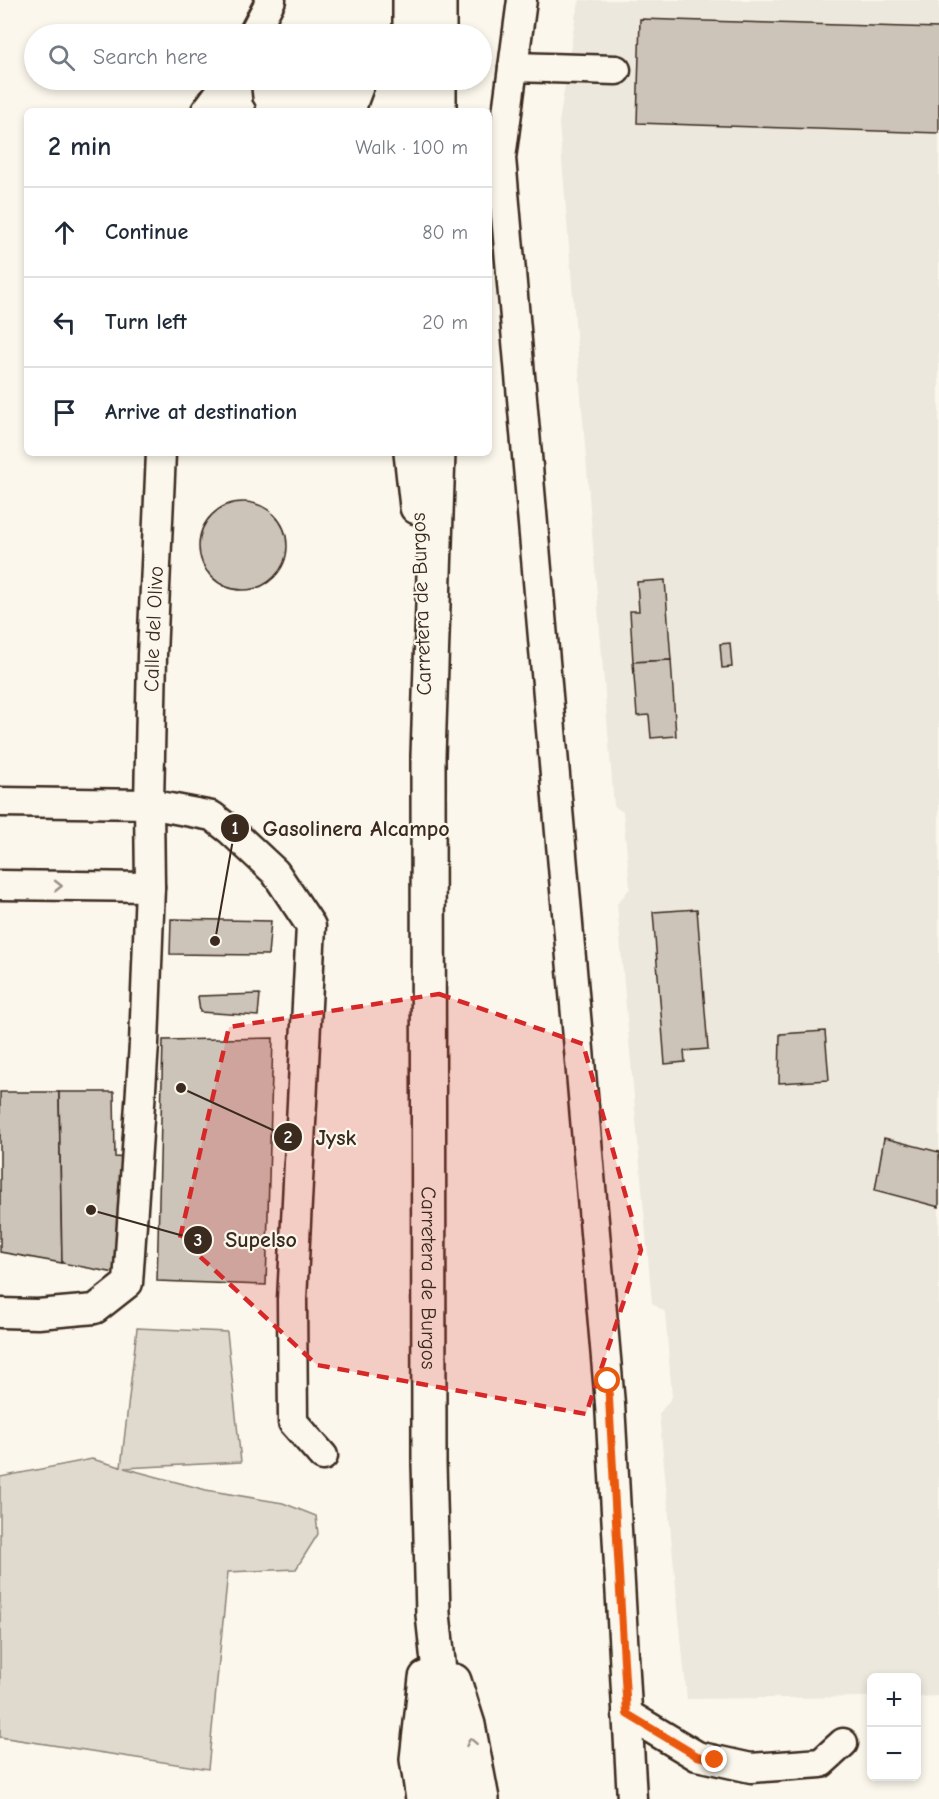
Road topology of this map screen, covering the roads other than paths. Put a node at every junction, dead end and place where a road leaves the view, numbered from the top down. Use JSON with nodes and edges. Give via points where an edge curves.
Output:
{"nodes":[{"id":1,"x":271,"y":0,"type":"edge"},
{"id":2,"x":393,"y":0,"type":"edge"},
{"id":3,"x":410,"y":0,"type":"edge"},
{"id":4,"x":439,"y":0,"type":"edge"},
{"id":5,"x":522,"y":0,"type":"edge"},
{"id":6,"x":258,"y":24,"type":"edge"},
{"id":7,"x":393,"y":24,"type":"edge"},
{"id":8,"x":411,"y":24,"type":"edge"},
{"id":9,"x":439,"y":24,"type":"edge"},
{"id":10,"x":513,"y":67,"type":"junction"},
{"id":11,"x":616,"y":70,"type":"dead end"},
{"id":12,"x":222,"y":90,"type":"edge"},
{"id":13,"x":236,"y":90,"type":"edge"},
{"id":14,"x":393,"y":90,"type":"edge"},
{"id":15,"x":411,"y":90,"type":"edge"},
{"id":16,"x":439,"y":90,"type":"edge"},
{"id":17,"x":208,"y":108,"type":"edge"},
{"id":18,"x":239,"y":108,"type":"edge"},
{"id":19,"x":386,"y":108,"type":"edge"},
{"id":20,"x":412,"y":108,"type":"edge"},
{"id":21,"x":440,"y":108,"type":"edge"},
{"id":22,"x":161,"y":456,"type":"edge"},
{"id":23,"x":411,"y":456,"type":"edge"},
{"id":24,"x":417,"y":456,"type":"edge"},
{"id":25,"x":438,"y":456,"type":"edge"},
{"id":26,"x":417,"y":507,"type":"junction"},
{"id":27,"x":428,"y":756,"type":"junction"},
{"id":28,"x":0,"y":802,"type":"edge"},
{"id":29,"x":149,"y":804,"type":"junction"},
{"id":30,"x":0,"y":885,"type":"edge"},
{"id":31,"x":150,"y":886,"type":"junction"},
{"id":32,"x":0,"y":1313,"type":"edge"},
{"id":33,"x":322,"y":1456,"type":"dead end"},
{"id":34,"x":432,"y":1614,"type":"junction"},
{"id":35,"x":627,"y":1714,"type":"junction"},
{"id":36,"x":843,"y":1743,"type":"dead end"},
{"id":37,"x":423,"y":1799,"type":"edge"},
{"id":38,"x":454,"y":1799,"type":"edge"},
{"id":39,"x":482,"y":1799,"type":"edge"},
{"id":40,"x":632,"y":1799,"type":"edge"}],
"edges":[{"from":1,"to":6,"type":"street"},
{"from":2,"to":7,"type":"highway"},
{"from":3,"to":8,"type":"highway"},
{"from":4,"to":9,"type":"highway"},
{"from":5,"to":10,"type":"street"},
{"from":10,"to":11,"type":"street"},
{"from":10,"to":35,"type":"street","via":[[501,158],[610,1404]]},
{"from":12,"to":17,"type":"street"},
{"from":13,"to":18,"type":"street"},
{"from":14,"to":19,"type":"highway"},
{"from":15,"to":20,"type":"highway"},
{"from":16,"to":21,"type":"highway"},
{"from":22,"to":29,"type":"street","name":"Calle del Olivo"},
{"from":23,"to":26,"type":"highway"},
{"from":24,"to":26,"type":"highway","name":"Carretera de Burgos"},
{"from":25,"to":27,"type":"highway","name":"Carretera de Burgos"},
{"from":26,"to":27,"type":"highway","name":"Carretera de Burgos"},
{"from":27,"to":34,"type":"highway","name":"Carretera de Burgos"},
{"from":28,"to":29,"type":"street"},
{"from":29,"to":31,"type":"street","name":"Calle del Olivo"},
{"from":29,"to":33,"type":"street","via":[[212,816],[275,872],[310,926],[292,1300],[293,1422]]},
{"from":30,"to":31,"type":"street","one_way":true},
{"from":31,"to":32,"type":"street","name":"Calle del Olivo","via":[[128,1283],[95,1309]]},
{"from":34,"to":37,"type":"highway","via":[[417,1760]]},
{"from":34,"to":38,"type":"highway","name":"Carretera de Burgos"},
{"from":39,"to":34,"type":"highway","one_way":true,"via":[[468,1725]]},
{"from":35,"to":36,"type":"street","via":[[697,1756],[751,1768],[821,1764]]},
{"from":35,"to":40,"type":"street"}]}
